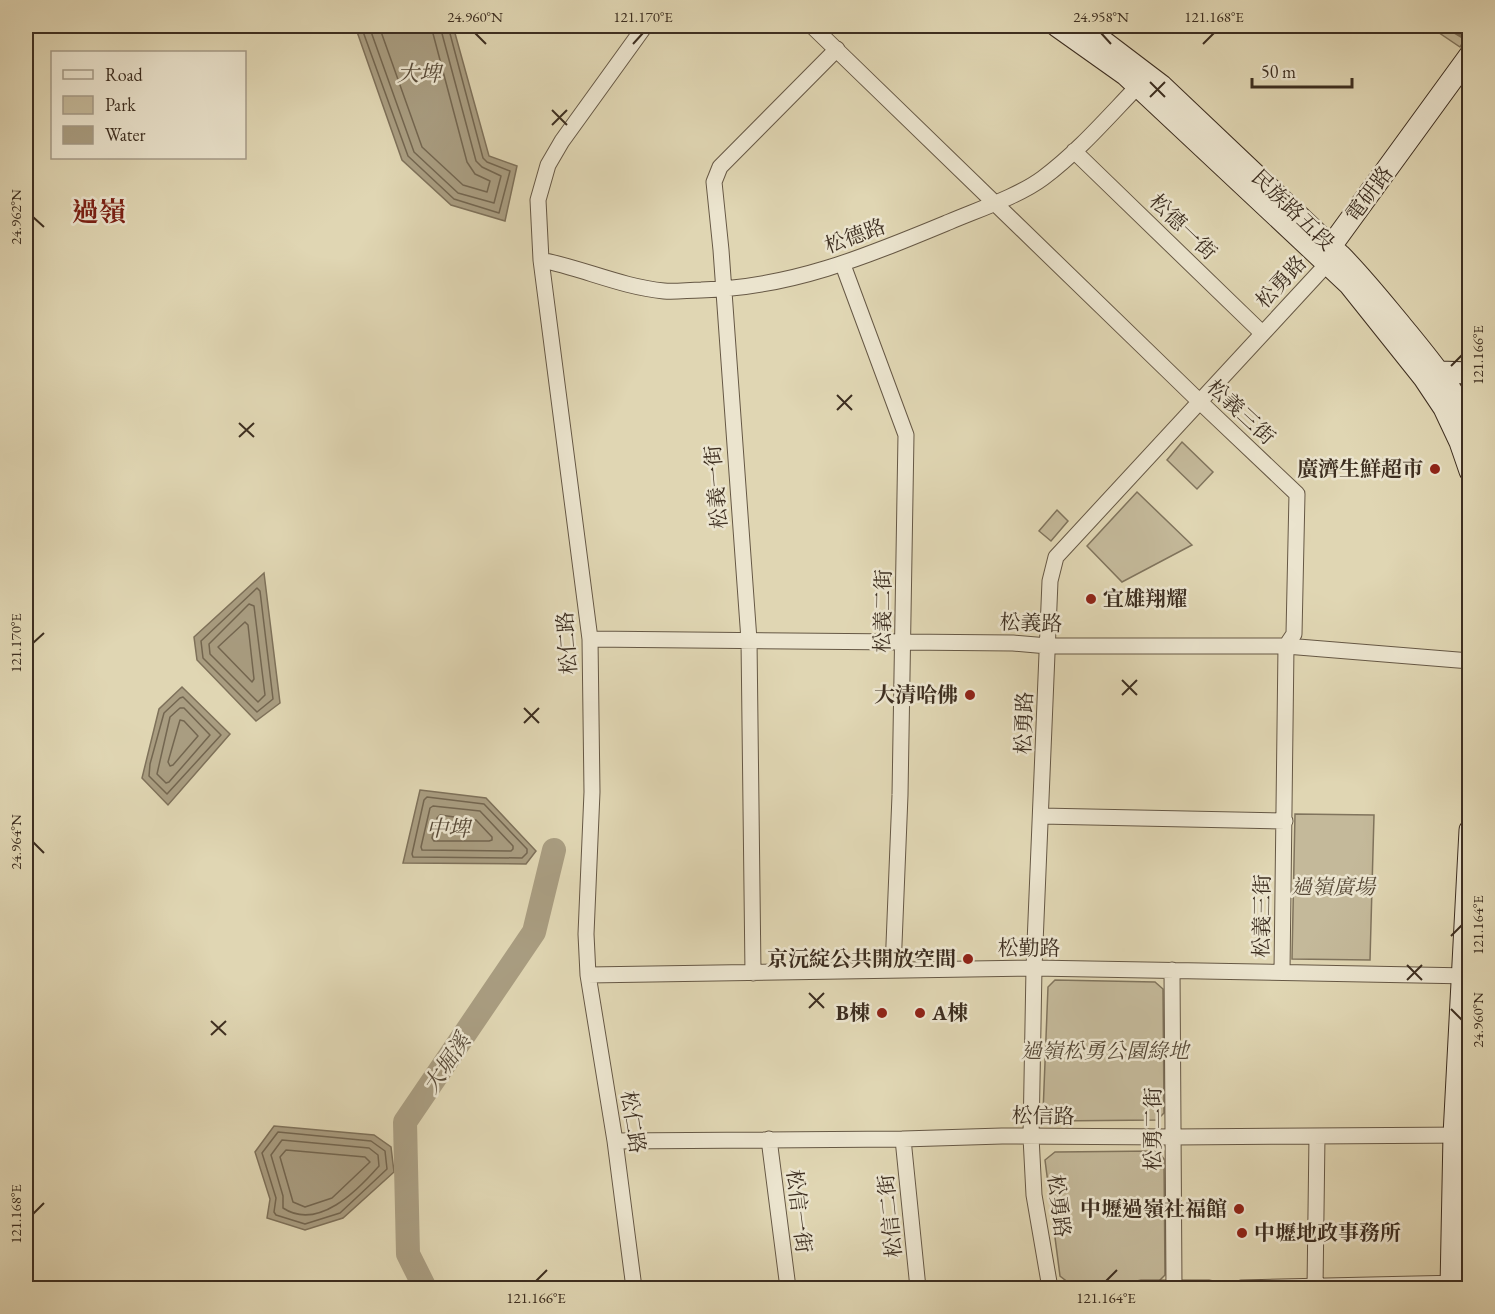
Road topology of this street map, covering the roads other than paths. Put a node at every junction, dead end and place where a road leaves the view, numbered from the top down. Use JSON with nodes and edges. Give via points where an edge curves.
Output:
{"nodes":[{"id":1,"x":645,"y":26,"type":"edge"},
{"id":2,"x":812,"y":26,"type":"edge"},
{"id":3,"x":1057,"y":26,"type":"edge"},
{"id":4,"x":1083,"y":26,"type":"edge"},
{"id":5,"x":837,"y":49,"type":"junction"},
{"id":6,"x":1470,"y":55,"type":"edge"},
{"id":7,"x":1470,"y":79,"type":"edge"},
{"id":8,"x":1138,"y":86,"type":"junction"},
{"id":9,"x":1074,"y":151,"type":"junction"},
{"id":10,"x":996,"y":202,"type":"junction"},
{"id":11,"x":1333,"y":255,"type":"junction"},
{"id":12,"x":541,"y":260,"type":"junction"},
{"id":13,"x":843,"y":265,"type":"junction"},
{"id":14,"x":722,"y":289,"type":"junction"},
{"id":15,"x":1262,"y":333,"type":"junction"},
{"id":16,"x":1470,"y":373,"type":"edge"},
{"id":17,"x":1432,"y":375,"type":"junction"},
{"id":18,"x":1199,"y":401,"type":"junction"},
{"id":19,"x":1470,"y":424,"type":"edge"},
{"id":20,"x":1465,"y":440,"type":"edge"},
{"id":21,"x":1470,"y":471,"type":"edge"},
{"id":22,"x":590,"y":639,"type":"junction"},
{"id":23,"x":749,"y":640,"type":"junction"},
{"id":24,"x":903,"y":641,"type":"junction"},
{"id":25,"x":1048,"y":646,"type":"junction"},
{"id":26,"x":1286,"y":646,"type":"junction"},
{"id":27,"x":1470,"y":661,"type":"edge"},
{"id":28,"x":1041,"y":816,"type":"junction"},
{"id":29,"x":1285,"y":821,"type":"junction"},
{"id":30,"x":1470,"y":830,"type":"edge"},
{"id":31,"x":1035,"y":968,"type":"junction"},
{"id":32,"x":893,"y":969,"type":"junction"},
{"id":33,"x":1172,"y":970,"type":"junction"},
{"id":34,"x":1282,"y":971,"type":"junction"},
{"id":35,"x":753,"y":972,"type":"junction"},
{"id":36,"x":588,"y":975,"type":"junction"},
{"id":37,"x":1466,"y":976,"type":"edge"},
{"id":38,"x":1462,"y":1135,"type":"edge"},
{"id":39,"x":1317,"y":1136,"type":"junction"},
{"id":40,"x":1031,"y":1137,"type":"junction"},
{"id":41,"x":1174,"y":1137,"type":"junction"},
{"id":42,"x":769,"y":1139,"type":"junction"},
{"id":43,"x":903,"y":1139,"type":"junction"},
{"id":44,"x":615,"y":1141,"type":"junction"},
{"id":45,"x":1470,"y":1244,"type":"edge"},
{"id":46,"x":1460,"y":1286,"type":"edge"},
{"id":47,"x":634,"y":1288,"type":"edge"},
{"id":48,"x":788,"y":1288,"type":"edge"},
{"id":49,"x":918,"y":1288,"type":"edge"},
{"id":50,"x":1050,"y":1288,"type":"edge"},
{"id":51,"x":1141,"y":1288,"type":"edge"},
{"id":52,"x":1174,"y":1288,"type":"edge"},
{"id":53,"x":1209,"y":1288,"type":"edge"},
{"id":54,"x":1241,"y":1288,"type":"edge"},
{"id":55,"x":1315,"y":1288,"type":"edge"}],
"edges":[{"from":1,"to":12,"type":"street","name":"松仁路","via":[[548,165],[538,200]]},
{"from":2,"to":5,"type":"street","name":"松義三街"},
{"from":3,"to":8,"type":"main road","name":"民族路五段"},
{"from":4,"to":11,"type":"main road","name":"民族路五段","via":[[1162,86]]},
{"from":5,"to":10,"type":"street","name":"松義三街"},
{"from":5,"to":14,"type":"street","name":"松義一街","via":[[720,167],[714,182]]},
{"from":6,"to":11,"type":"main road","name":"電研路"},
{"from":7,"to":11,"type":"main road","name":"電研路"},
{"from":8,"to":9,"type":"street","name":"松德路"},
{"from":8,"to":11,"type":"main road","name":"民族路五段"},
{"from":9,"to":10,"type":"street","name":"松德路","via":[[1042,179]]},
{"from":9,"to":15,"type":"street","name":"松德一街"},
{"from":10,"to":13,"type":"street","name":"松德路"},
{"from":10,"to":18,"type":"street","name":"松義三街"},
{"from":11,"to":15,"type":"street","name":"松勇路"},
{"from":11,"to":17,"type":"main road","name":"民族路五段","via":[[1358,273]]},
{"from":12,"to":14,"type":"street","name":"松德路","via":[[664,291]]},
{"from":12,"to":22,"type":"street","name":"松仁路"},
{"from":13,"to":14,"type":"street","name":"松德路","via":[[786,280]]},
{"from":13,"to":24,"type":"street","name":"松義二街","via":[[906,435]]},
{"from":14,"to":23,"type":"street","name":"松義一街"},
{"from":15,"to":18,"type":"street","name":"松勇路"},
{"from":16,"to":17,"type":"main road"},
{"from":17,"to":19,"type":"main road","name":"民族路五段","via":[[1457,398]]},
{"from":17,"to":20,"type":"main road","via":[[1444,408]]},
{"from":18,"to":25,"type":"street","name":"松勇路","via":[[1056,557],[1050,581]]},
{"from":18,"to":26,"type":"street","name":"松義三街","via":[[1297,494],[1294,633]]},
{"from":20,"to":21,"type":"main road"},
{"from":22,"to":23,"type":"street","name":"松義路"},
{"from":22,"to":36,"type":"street","name":"松仁路"},
{"from":23,"to":24,"type":"street","name":"松義路"},
{"from":23,"to":35,"type":"street","name":"松義一街"},
{"from":24,"to":25,"type":"street","name":"松義路"},
{"from":24,"to":32,"type":"street","name":"松義二街"},
{"from":25,"to":26,"type":"street","name":"松義路"},
{"from":25,"to":28,"type":"street","name":"松勇路"},
{"from":26,"to":27,"type":"street","name":"松義路"},
{"from":26,"to":29,"type":"street","name":"松義三街"},
{"from":28,"to":29,"type":"street"},
{"from":28,"to":31,"type":"street","name":"松勇路"},
{"from":29,"to":34,"type":"street","name":"松義三街"},
{"from":30,"to":37,"type":"main road"},
{"from":31,"to":32,"type":"street","name":"松勤路"},
{"from":31,"to":33,"type":"street","name":"松勤路"},
{"from":31,"to":40,"type":"street","name":"松勇路"},
{"from":32,"to":35,"type":"street","name":"松勤路"},
{"from":33,"to":34,"type":"street","name":"松勤路"},
{"from":33,"to":41,"type":"street","name":"松勇二街"},
{"from":34,"to":37,"type":"street","name":"松勤路"},
{"from":35,"to":36,"type":"street","name":"松勤路"},
{"from":36,"to":44,"type":"street","name":"松仁路"},
{"from":37,"to":38,"type":"main road"},
{"from":38,"to":39,"type":"street","name":"松信路"},
{"from":38,"to":46,"type":"main road"},
{"from":39,"to":41,"type":"street","name":"松信路"},
{"from":39,"to":55,"type":"street"},
{"from":40,"to":41,"type":"street","name":"松信路"},
{"from":40,"to":43,"type":"street","name":"松信路"},
{"from":40,"to":50,"type":"street","name":"松勇路","via":[[1034,1195]]},
{"from":41,"to":52,"type":"street","name":"松勇二街"},
{"from":42,"to":43,"type":"street","name":"松信路"},
{"from":42,"to":44,"type":"street","name":"松信路"},
{"from":42,"to":48,"type":"street","name":"松信一街"},
{"from":43,"to":49,"type":"street","name":"松信二街"},
{"from":44,"to":47,"type":"street","name":"松仁路"},
{"from":45,"to":46,"type":"main road"},
{"from":46,"to":55,"type":"street"},
{"from":51,"to":52,"type":"street"},
{"from":52,"to":53,"type":"street"},
{"from":54,"to":55,"type":"street"}]}
